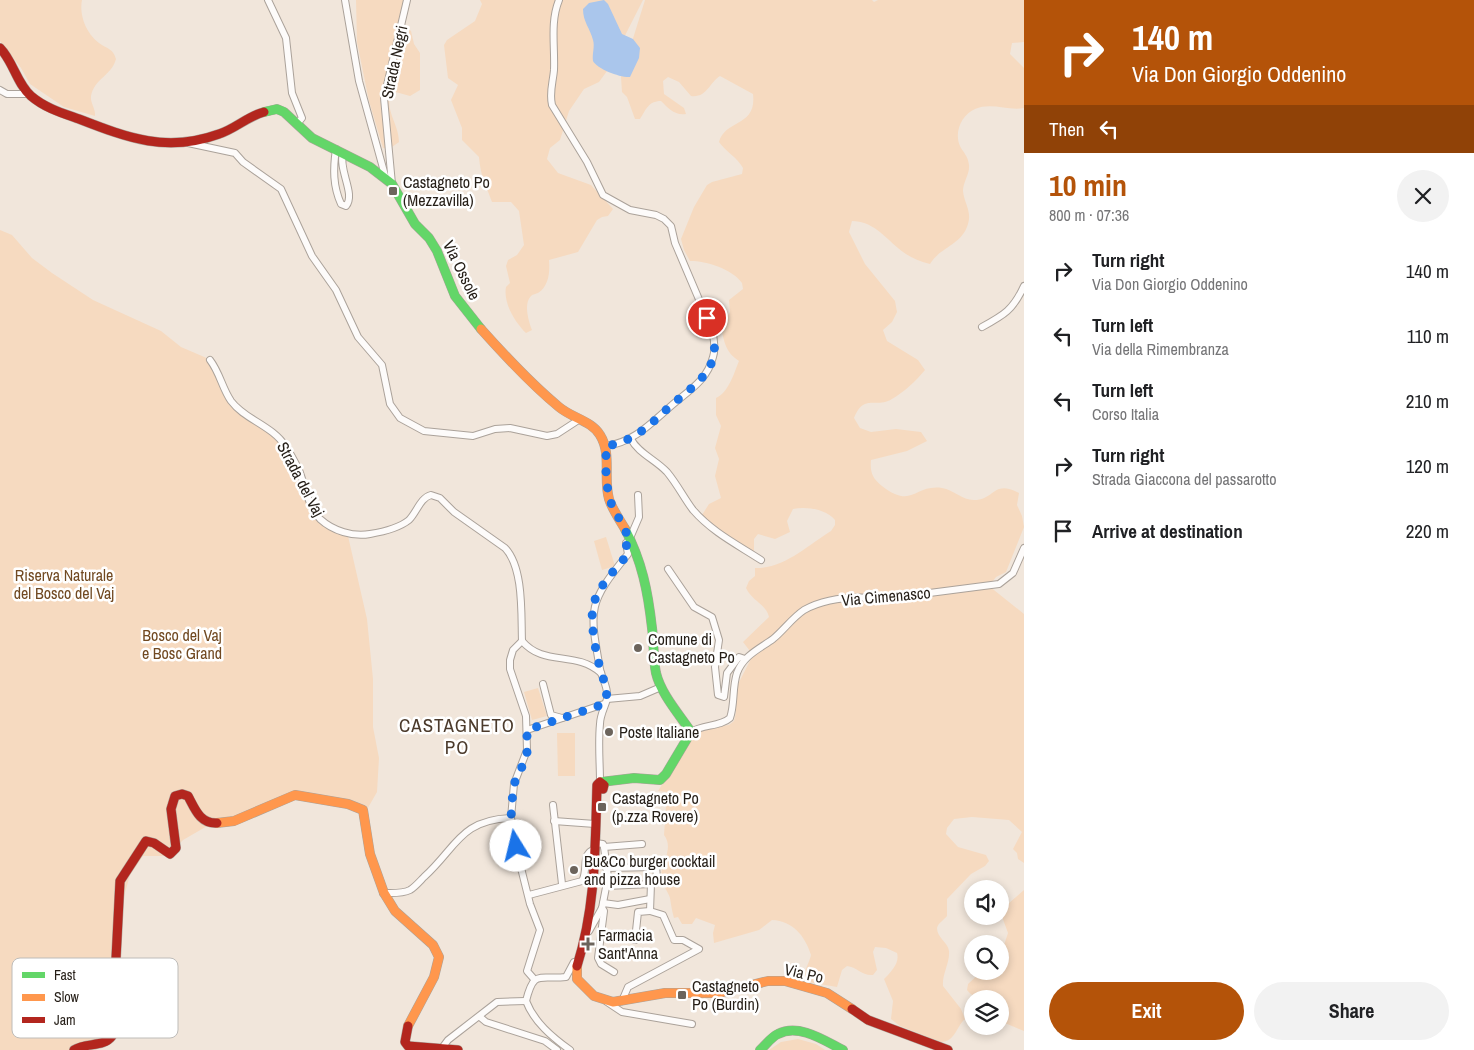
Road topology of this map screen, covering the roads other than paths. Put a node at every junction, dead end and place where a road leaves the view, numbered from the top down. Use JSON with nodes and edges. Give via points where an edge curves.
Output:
{"nodes":[{"id":1,"x":268,"y":0,"type":"edge"},
{"id":2,"x":345,"y":0,"type":"edge"},
{"id":3,"x":407,"y":0,"type":"edge"},
{"id":4,"x":560,"y":0,"type":"edge"},
{"id":5,"x":0,"y":48,"type":"edge"},
{"id":6,"x":0,"y":90,"type":"edge"},
{"id":7,"x":29,"y":94,"type":"junction"},
{"id":8,"x":297,"y":124,"type":"junction"},
{"id":9,"x":186,"y":143,"type":"junction"},
{"id":10,"x":340,"y":151,"type":"junction"},
{"id":11,"x":389,"y":181,"type":"junction"},
{"id":12,"x":1024,"y":286,"type":"edge"},
{"id":13,"x":982,"y":327,"type":"dead end"},
{"id":14,"x":210,"y":360,"type":"dead end"},
{"id":15,"x":580,"y":419,"type":"junction"},
{"id":16,"x":631,"y":438,"type":"junction"},
{"id":17,"x":606,"y":446,"type":"junction"},
{"id":18,"x":638,"y":495,"type":"dead end"},
{"id":19,"x":630,"y":539,"type":"junction"},
{"id":20,"x":1024,"y":548,"type":"edge"},
{"id":21,"x":761,"y":560,"type":"dead end"},
{"id":22,"x":668,"y":569,"type":"dead end"},
{"id":23,"x":522,"y":642,"type":"junction"},
{"id":24,"x":745,"y":658,"type":"junction"},
{"id":25,"x":601,"y":673,"type":"junction"},
{"id":26,"x":543,"y":684,"type":"dead end"},
{"id":27,"x":661,"y":687,"type":"junction"},
{"id":28,"x":605,"y":702,"type":"junction"},
{"id":29,"x":562,"y":718,"type":"junction"},
{"id":30,"x":527,"y":730,"type":"junction"},
{"id":31,"x":690,"y":732,"type":"junction"},
{"id":32,"x":601,"y":785,"type":"junction"},
{"id":33,"x":553,"y":805,"type":"dead end"},
{"id":34,"x":511,"y":818,"type":"junction"},
{"id":35,"x":554,"y":821,"type":"junction"},
{"id":36,"x":595,"y":824,"type":"junction"},
{"id":37,"x":642,"y":844,"type":"dead end"},
{"id":38,"x":598,"y":846,"type":"junction"},
{"id":39,"x":606,"y":868,"type":"junction"},
{"id":40,"x":562,"y":884,"type":"junction"},
{"id":41,"x":651,"y":884,"type":"junction"},
{"id":42,"x":606,"y":886,"type":"junction"},
{"id":43,"x":383,"y":893,"type":"junction"},
{"id":44,"x":528,"y":895,"type":"junction"},
{"id":45,"x":650,"y":899,"type":"junction"},
{"id":46,"x":603,"y":905,"type":"junction"},
{"id":47,"x":650,"y":910,"type":"junction"},
{"id":48,"x":587,"y":934,"type":"junction"},
{"id":49,"x":635,"y":940,"type":"dead end"},
{"id":50,"x":116,"y":958,"type":"edge"},
{"id":51,"x":578,"y":962,"type":"junction"},
{"id":52,"x":614,"y":972,"type":"dead end"},
{"id":53,"x":534,"y":979,"type":"junction"},
{"id":54,"x":526,"y":1001,"type":"junction"},
{"id":55,"x":614,"y":1002,"type":"junction"},
{"id":56,"x":480,"y":1017,"type":"junction"},
{"id":57,"x":692,"y":1024,"type":"dead end"},
{"id":58,"x":111,"y":1038,"type":"edge"},
{"id":59,"x":405,"y":1048,"type":"edge"},
{"id":60,"x":442,"y":1048,"type":"junction"},
{"id":61,"x":74,"y":1050,"type":"edge"},
{"id":62,"x":458,"y":1050,"type":"edge"},
{"id":63,"x":557,"y":1050,"type":"edge"},
{"id":64,"x":570,"y":1050,"type":"edge"},
{"id":65,"x":760,"y":1050,"type":"edge"},
{"id":66,"x":842,"y":1050,"type":"edge"},
{"id":67,"x":948,"y":1050,"type":"edge"}],
"edges":[{"from":1,"to":8,"type":"street","via":[[286,38],[292,93],[302,115]]},
{"from":2,"to":11,"type":"street","via":[[359,81]]},
{"from":3,"to":11,"type":"street","name":"Strada Negri","via":[[384,98]]},
{"from":4,"to":16,"type":"street","via":[[553,25],[552,105],[603,195],[630,210],[656,215],[671,226],[675,243],[712,330],[713,358],[704,377],[649,428]]},
{"from":5,"to":7,"type":"street"},
{"from":6,"to":7,"type":"street","via":[[7,94]]},
{"from":7,"to":9,"type":"street","via":[[54,111],[125,137],[150,143]]},
{"from":8,"to":9,"type":"street","name":"Via Ossole","via":[[277,109],[260,113],[220,134]]},
{"from":8,"to":10,"type":"street","name":"Via Ossole","via":[[312,138]]},
{"from":9,"to":15,"type":"street","via":[[235,153],[281,189],[312,256],[336,290],[358,337],[382,365],[390,404],[400,418],[424,431],[473,436],[510,428],[547,436],[557,434]]},
{"from":10,"to":10,"type":"street","via":[[333,178],[339,198],[346,206],[349,198]]},
{"from":10,"to":11,"type":"street","name":"Via Ossole","via":[[370,166]]},
{"from":11,"to":15,"type":"street","name":"Via Ossole","via":[[412,219],[437,251],[462,307],[512,364],[561,409]]},
{"from":12,"to":13,"type":"street","via":[[1007,313]]},
{"from":14,"to":23,"type":"street","name":"Strada del Vaj","via":[[232,401],[285,445],[315,512],[334,528],[351,534],[368,534],[400,525],[408,520],[423,498],[431,495],[440,498],[454,512],[505,548],[517,576],[522,606]]},
{"from":15,"to":17,"type":"street","name":"Via Ossole","via":[[595,428]]},
{"from":16,"to":17,"type":"street"},
{"from":16,"to":21,"type":"street","via":[[635,447],[653,458],[668,474],[708,526]]},
{"from":17,"to":19,"type":"street","via":[[609,499]]},
{"from":18,"to":19,"type":"street","via":[[639,517]]},
{"from":19,"to":25,"type":"street","via":[[626,543],[628,554],[600,590],[594,605],[592,621]]},
{"from":19,"to":27,"type":"street","via":[[642,568],[654,662]]},
{"from":20,"to":24,"type":"street","name":"Via Cimenasco","via":[[1013,573],[998,584],[883,600],[865,597],[837,599],[805,610]]},
{"from":22,"to":24,"type":"street","name":"Via Cimenasco","via":[[694,607],[712,617],[719,640],[715,667],[718,695],[724,697],[726,673],[739,657]]},
{"from":23,"to":25,"type":"street","via":[[537,655],[581,661]]},
{"from":23,"to":30,"type":"street","via":[[513,650],[510,669],[520,694]]},
{"from":24,"to":31,"type":"street","via":[[737,672],[730,718]]},
{"from":25,"to":28,"type":"street","via":[[605,680]]},
{"from":26,"to":29,"type":"street","via":[[551,715]]},
{"from":27,"to":28,"type":"street","via":[[640,696]]},
{"from":27,"to":31,"type":"street"},
{"from":28,"to":29,"type":"street"},
{"from":28,"to":32,"type":"street","via":[[600,724]]},
{"from":29,"to":30,"type":"street"},
{"from":30,"to":34,"type":"street","via":[[527,756],[514,784]]},
{"from":31,"to":32,"type":"street","via":[[663,778],[656,781],[613,780]]},
{"from":32,"to":36,"type":"street"},
{"from":33,"to":35,"type":"street"},
{"from":34,"to":43,"type":"street","via":[[486,821],[468,830],[410,890]]},
{"from":34,"to":44,"type":"street"},
{"from":35,"to":36,"type":"street"},
{"from":35,"to":40,"type":"street"},
{"from":36,"to":38,"type":"street"},
{"from":37,"to":38,"type":"street"},
{"from":38,"to":39,"type":"street"},
{"from":38,"to":40,"type":"street","via":[[586,856],[582,881]]},
{"from":38,"to":48,"type":"street"},
{"from":39,"to":41,"type":"street","via":[[656,867],[657,878]]},
{"from":39,"to":42,"type":"street"},
{"from":40,"to":44,"type":"street"},
{"from":41,"to":42,"type":"street"},
{"from":41,"to":45,"type":"street"},
{"from":42,"to":46,"type":"street"},
{"from":43,"to":50,"type":"street","via":[[375,874],[366,818],[360,807],[295,795],[234,821],[211,823],[200,818],[188,796],[182,794],[175,796],[171,808],[176,848],[170,854],[146,841],[120,881]]},
{"from":43,"to":59,"type":"street","via":[[402,921],[435,946],[438,954],[436,969],[405,1034]]},
{"from":44,"to":53,"type":"street","via":[[540,930],[527,971]]},
{"from":45,"to":46,"type":"street"},
{"from":45,"to":47,"type":"street"},
{"from":46,"to":48,"type":"street"},
{"from":46,"to":52,"type":"street","via":[[598,958],[601,964]]},
{"from":47,"to":49,"type":"street","via":[[638,912]]},
{"from":47,"to":55,"type":"street","via":[[663,915],[674,940],[699,949],[628,987]]},
{"from":48,"to":51,"type":"street"},
{"from":51,"to":53,"type":"street","via":[[574,962],[566,977],[540,976]]},
{"from":51,"to":55,"type":"street","via":[[577,979],[590,994]]},
{"from":53,"to":54,"type":"street"},
{"from":54,"to":56,"type":"street","via":[[497,1002]]},
{"from":54,"to":64,"type":"street","via":[[533,1016]]},
{"from":55,"to":57,"type":"street","via":[[622,1012]]},
{"from":55,"to":67,"type":"street","name":"Via Po","via":[[665,993],[719,993],[768,981],[785,981],[827,993],[868,1020]]},
{"from":56,"to":60,"type":"street"},
{"from":56,"to":63,"type":"street","via":[[486,1022],[545,1041]]},
{"from":58,"to":61,"type":"street","via":[[104,1045],[80,1046]]},
{"from":59,"to":60,"type":"street"},
{"from":60,"to":62,"type":"street"},
{"from":65,"to":66,"type":"street","via":[[778,1034],[789,1030],[805,1033]]}]}
